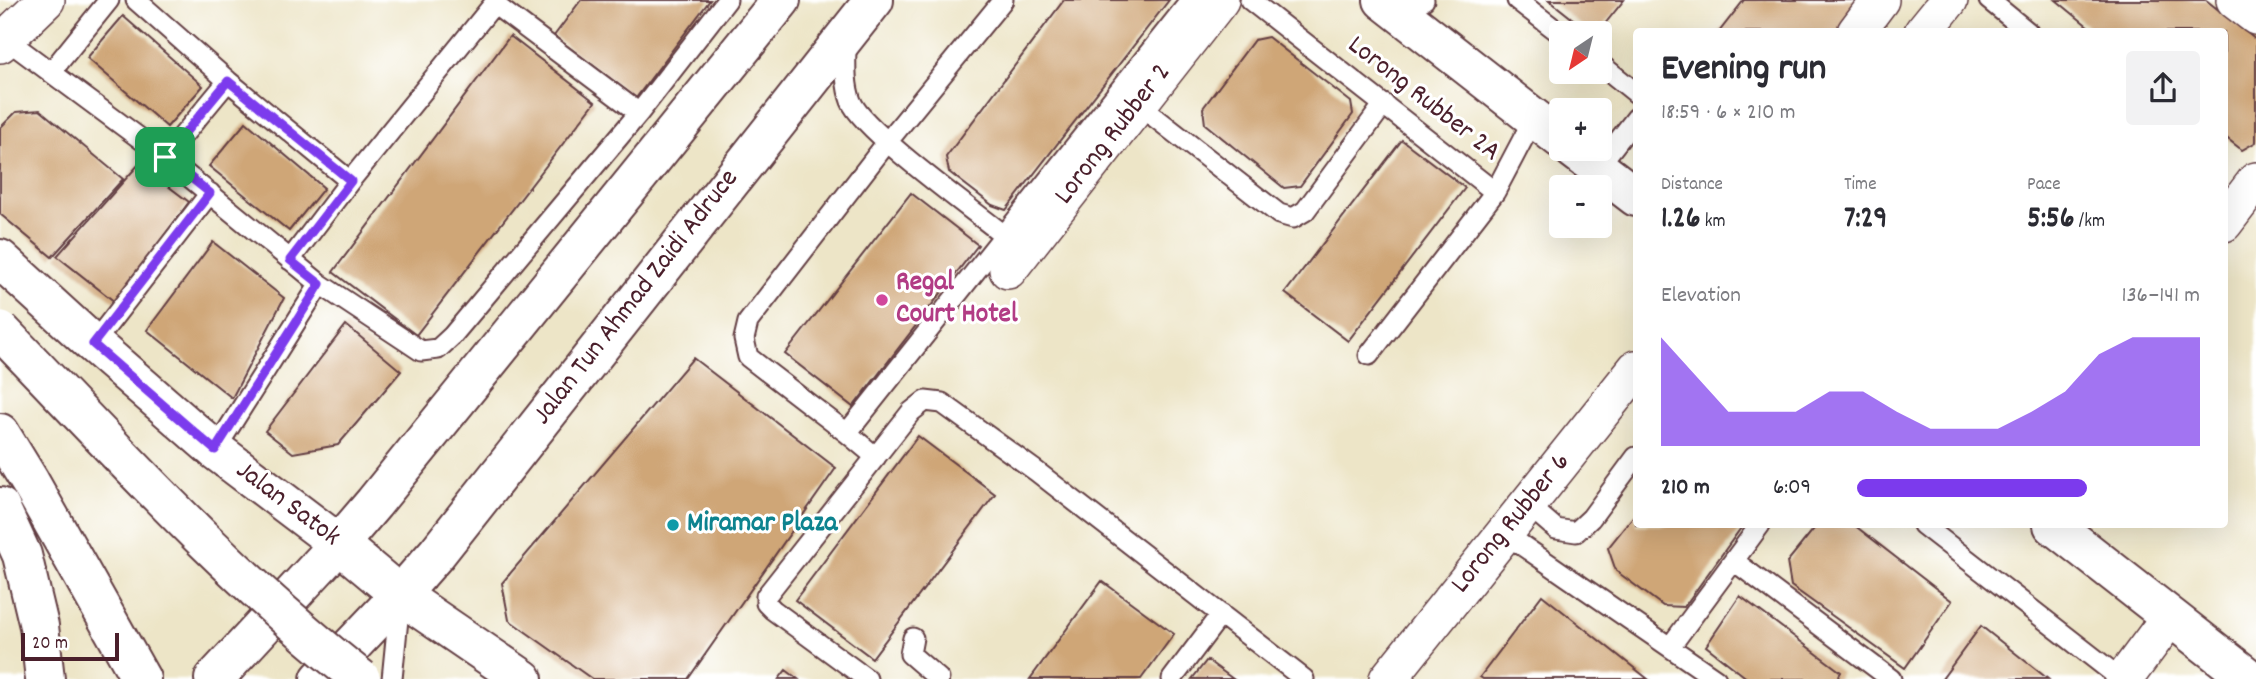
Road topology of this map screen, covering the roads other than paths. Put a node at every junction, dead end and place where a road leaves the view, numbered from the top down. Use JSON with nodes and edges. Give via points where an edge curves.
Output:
{"nodes":[{"id":1,"x":46,"y":0,"type":"edge"},
{"id":2,"x":109,"y":0,"type":"edge"},
{"id":3,"x":136,"y":0,"type":"edge"},
{"id":4,"x":727,"y":0,"type":"edge"},
{"id":5,"x":780,"y":0,"type":"edge"},
{"id":6,"x":874,"y":0,"type":"edge"},
{"id":7,"x":1003,"y":0,"type":"edge"},
{"id":8,"x":1191,"y":0,"type":"edge"},
{"id":9,"x":1220,"y":0,"type":"edge"},
{"id":10,"x":1250,"y":0,"type":"edge"},
{"id":11,"x":1517,"y":0,"type":"edge"},
{"id":12,"x":1880,"y":0,"type":"edge"},
{"id":13,"x":1949,"y":0,"type":"edge"},
{"id":14,"x":1989,"y":0,"type":"edge"},
{"id":15,"x":2235,"y":0,"type":"edge"},
{"id":16,"x":495,"y":2,"type":"edge"},
{"id":17,"x":1402,"y":4,"type":"edge"},
{"id":18,"x":2256,"y":16,"type":"edge"},
{"id":19,"x":1549,"y":25,"type":"edge"},
{"id":20,"x":1859,"y":28,"type":"edge"},
{"id":21,"x":1926,"y":28,"type":"edge"},
{"id":22,"x":2023,"y":28,"type":"edge"},
{"id":23,"x":846,"y":34,"type":"junction"},
{"id":24,"x":3,"y":41,"type":"edge"},
{"id":25,"x":51,"y":72,"type":"junction"},
{"id":26,"x":1612,"y":74,"type":"edge"},
{"id":27,"x":228,"y":81,"type":"junction"},
{"id":28,"x":1633,"y":91,"type":"edge"},
{"id":29,"x":1384,"y":104,"type":"junction"},
{"id":30,"x":1139,"y":105,"type":"junction"},
{"id":31,"x":639,"y":113,"type":"junction"},
{"id":32,"x":1633,"y":120,"type":"edge"},
{"id":33,"x":1548,"y":129,"type":"edge"},
{"id":34,"x":1612,"y":137,"type":"edge"},
{"id":35,"x":888,"y":141,"type":"junction"},
{"id":36,"x":165,"y":157,"type":"junction"},
{"id":37,"x":1589,"y":161,"type":"edge"},
{"id":38,"x":351,"y":181,"type":"junction"},
{"id":39,"x":1495,"y":192,"type":"junction"},
{"id":40,"x":210,"y":193,"type":"junction"},
{"id":41,"x":1633,"y":195,"type":"edge"},
{"id":42,"x":1004,"y":235,"type":"junction"},
{"id":43,"x":0,"y":259,"type":"edge"},
{"id":44,"x":290,"y":260,"type":"junction"},
{"id":45,"x":1008,"y":270,"type":"dead end"},
{"id":46,"x":320,"y":284,"type":"junction"},
{"id":47,"x":0,"y":330,"type":"edge"},
{"id":48,"x":93,"y":344,"type":"junction"},
{"id":49,"x":1369,"y":355,"type":"dead end"},
{"id":50,"x":1633,"y":373,"type":"edge"},
{"id":51,"x":0,"y":433,"type":"edge"},
{"id":52,"x":847,"y":433,"type":"junction"},
{"id":53,"x":215,"y":450,"type":"junction"},
{"id":54,"x":876,"y":457,"type":"junction"},
{"id":55,"x":1633,"y":461,"type":"edge"},
{"id":56,"x":1527,"y":504,"type":"junction"},
{"id":57,"x":0,"y":507,"type":"edge"},
{"id":58,"x":1758,"y":528,"type":"edge"},
{"id":59,"x":1927,"y":528,"type":"edge"},
{"id":60,"x":2057,"y":528,"type":"edge"},
{"id":61,"x":1504,"y":533,"type":"junction"},
{"id":62,"x":339,"y":544,"type":"junction"},
{"id":63,"x":1734,"y":561,"type":"junction"},
{"id":64,"x":400,"y":595,"type":"junction"},
{"id":65,"x":1221,"y":614,"type":"junction"},
{"id":66,"x":2171,"y":617,"type":"junction"},
{"id":67,"x":40,"y":626,"type":"junction"},
{"id":68,"x":914,"y":638,"type":"dead end"},
{"id":69,"x":1670,"y":647,"type":"junction"},
{"id":70,"x":929,"y":676,"type":"edge"},
{"id":71,"x":34,"y":679,"type":"edge"},
{"id":72,"x":45,"y":679,"type":"edge"},
{"id":73,"x":141,"y":679,"type":"edge"},
{"id":74,"x":214,"y":679,"type":"edge"},
{"id":75,"x":320,"y":679,"type":"edge"},
{"id":76,"x":361,"y":679,"type":"edge"},
{"id":77,"x":392,"y":679,"type":"edge"},
{"id":78,"x":523,"y":679,"type":"edge"},
{"id":79,"x":867,"y":679,"type":"edge"},
{"id":80,"x":1172,"y":679,"type":"edge"},
{"id":81,"x":1304,"y":679,"type":"edge"},
{"id":82,"x":1388,"y":679,"type":"edge"},
{"id":83,"x":1716,"y":679,"type":"edge"},
{"id":84,"x":1891,"y":679,"type":"edge"},
{"id":85,"x":2122,"y":679,"type":"edge"},
{"id":86,"x":2250,"y":679,"type":"edge"}],
"edges":[{"from":1,"to":24,"type":"street"},
{"from":2,"to":25,"type":"lane"},
{"from":3,"to":27,"type":"lane"},
{"from":4,"to":31,"type":"lane"},
{"from":5,"to":62,"type":"main road"},
{"from":6,"to":23,"type":"main road","name":"Jalan Tun Ahmad Zaidi Adruce"},
{"from":7,"to":35,"type":"lane"},
{"from":8,"to":42,"type":"lane"},
{"from":9,"to":30,"type":"street","name":"Lorong Rubber 2"},
{"from":10,"to":29,"type":"lane","name":"Lorong Rubber 2A"},
{"from":11,"to":19,"type":"lane"},
{"from":12,"to":20,"type":"street"},
{"from":13,"to":21,"type":"street"},
{"from":14,"to":22,"type":"lane"},
{"from":15,"to":18,"type":"street"},
{"from":16,"to":31,"type":"lane"},
{"from":16,"to":38,"type":"lane"},
{"from":17,"to":33,"type":"main road"},
{"from":23,"to":35,"type":"lane","via":[[851,101],[860,116]]},
{"from":23,"to":64,"type":"main road","name":"Jalan Tun Ahmad Zaidi Adruce"},
{"from":24,"to":25,"type":"lane"},
{"from":25,"to":36,"type":"lane"},
{"from":26,"to":28,"type":"lane"},
{"from":27,"to":36,"type":"lane"},
{"from":27,"to":38,"type":"lane"},
{"from":29,"to":30,"type":"lane","via":[[1305,211],[1293,218],[1279,214]]},
{"from":29,"to":39,"type":"lane","name":"Lorong Rubber 2A"},
{"from":30,"to":45,"type":"street","name":"Lorong Rubber 2"},
{"from":31,"to":46,"type":"lane","via":[[438,349],[421,352]]},
{"from":32,"to":34,"type":"lane"},
{"from":33,"to":39,"type":"lane"},
{"from":35,"to":42,"type":"lane"},
{"from":35,"to":52,"type":"lane","via":[[748,322],[744,339],[748,357]]},
{"from":36,"to":40,"type":"lane"},
{"from":37,"to":41,"type":"main road"},
{"from":38,"to":44,"type":"lane"},
{"from":39,"to":49,"type":"lane"},
{"from":40,"to":44,"type":"lane"},
{"from":40,"to":48,"type":"lane"},
{"from":42,"to":52,"type":"lane"},
{"from":43,"to":48,"type":"main road","name":"Jalan Satok"},
{"from":44,"to":46,"type":"lane"},
{"from":46,"to":53,"type":"lane"},
{"from":47,"to":76,"type":"main road","bridge":true,"via":[[208,545]]},
{"from":48,"to":53,"type":"main road","name":"Jalan Satok"},
{"from":50,"to":56,"type":"street","name":"Lorong Rubber 6"},
{"from":51,"to":73,"type":"main road"},
{"from":52,"to":54,"type":"lane"},
{"from":53,"to":62,"type":"main road","name":"Jalan Satok"},
{"from":54,"to":65,"type":"lane","via":[[911,412],[925,401],[942,403]]},
{"from":54,"to":79,"type":"lane","via":[[766,596],[773,610]]},
{"from":55,"to":56,"type":"lane","via":[[1577,532],[1556,529]]},
{"from":56,"to":61,"type":"street","name":"Lorong Rubber 6"},
{"from":57,"to":67,"type":"main road","via":[[22,555]]},
{"from":58,"to":63,"type":"lane"},
{"from":59,"to":85,"type":"lane"},
{"from":60,"to":66,"type":"main road"},
{"from":61,"to":69,"type":"lane"},
{"from":61,"to":82,"type":"street","name":"Lorong Rubber 6"},
{"from":62,"to":64,"type":"main road","name":"Jalan Satok"},
{"from":62,"to":74,"type":"main road"},
{"from":63,"to":69,"type":"lane"},
{"from":63,"to":84,"type":"lane"},
{"from":64,"to":75,"type":"main road","name":"Jalan Tun Ahmad Zaidi Adruce"},
{"from":64,"to":77,"type":"lane"},
{"from":64,"to":78,"type":"main road","name":"Jalan Satok"},
{"from":65,"to":80,"type":"lane"},
{"from":65,"to":81,"type":"lane"},
{"from":66,"to":85,"type":"street"},
{"from":66,"to":86,"type":"main road"},
{"from":67,"to":71,"type":"main road"},
{"from":67,"to":72,"type":"main road"},
{"from":68,"to":70,"type":"lane","via":[[911,654]]},
{"from":69,"to":83,"type":"lane"}]}
